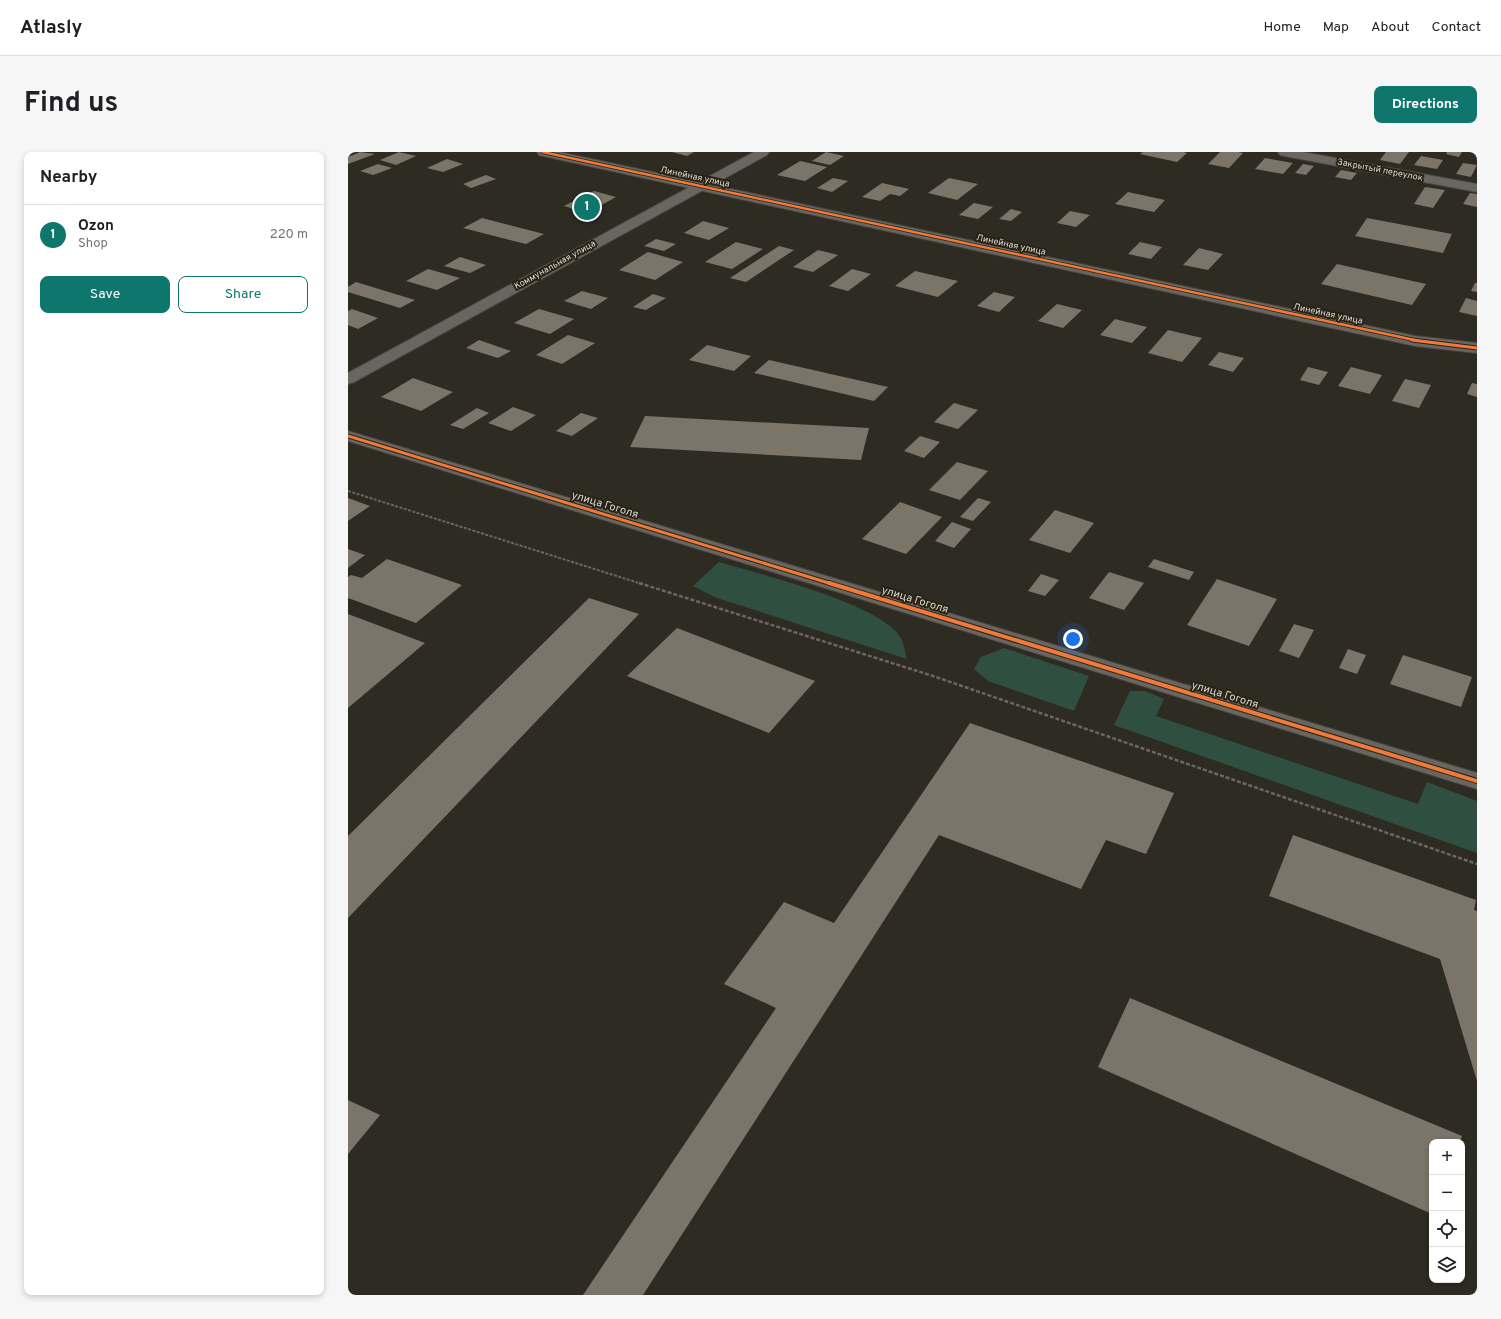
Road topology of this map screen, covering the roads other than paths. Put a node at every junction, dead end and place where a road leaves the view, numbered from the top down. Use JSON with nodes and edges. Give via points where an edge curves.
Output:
{"nodes":[{"id":1,"x":543,"y":152,"type":"edge"},
{"id":2,"x":763,"y":152,"type":"edge"},
{"id":3,"x":1284,"y":152,"type":"edge"},
{"id":4,"x":700,"y":186,"type":"junction"},
{"id":5,"x":1477,"y":188,"type":"edge"},
{"id":6,"x":1477,"y":348,"type":"edge"},
{"id":7,"x":348,"y":379,"type":"edge"},
{"id":8,"x":348,"y":436,"type":"edge"},
{"id":9,"x":1477,"y":781,"type":"edge"}],
"edges":[{"from":1,"to":4,"type":"street","name":"Линейная улица"},
{"from":2,"to":4,"type":"street","name":"Коммунальная улица"},
{"from":3,"to":5,"type":"street","name":"Закрытый переулок"},
{"from":4,"to":6,"type":"street","name":"Линейная улица","via":[[1415,341]]},
{"from":4,"to":7,"type":"street","name":"Коммунальная улица"},
{"from":8,"to":9,"type":"street","name":"улица Гоголя"}]}
